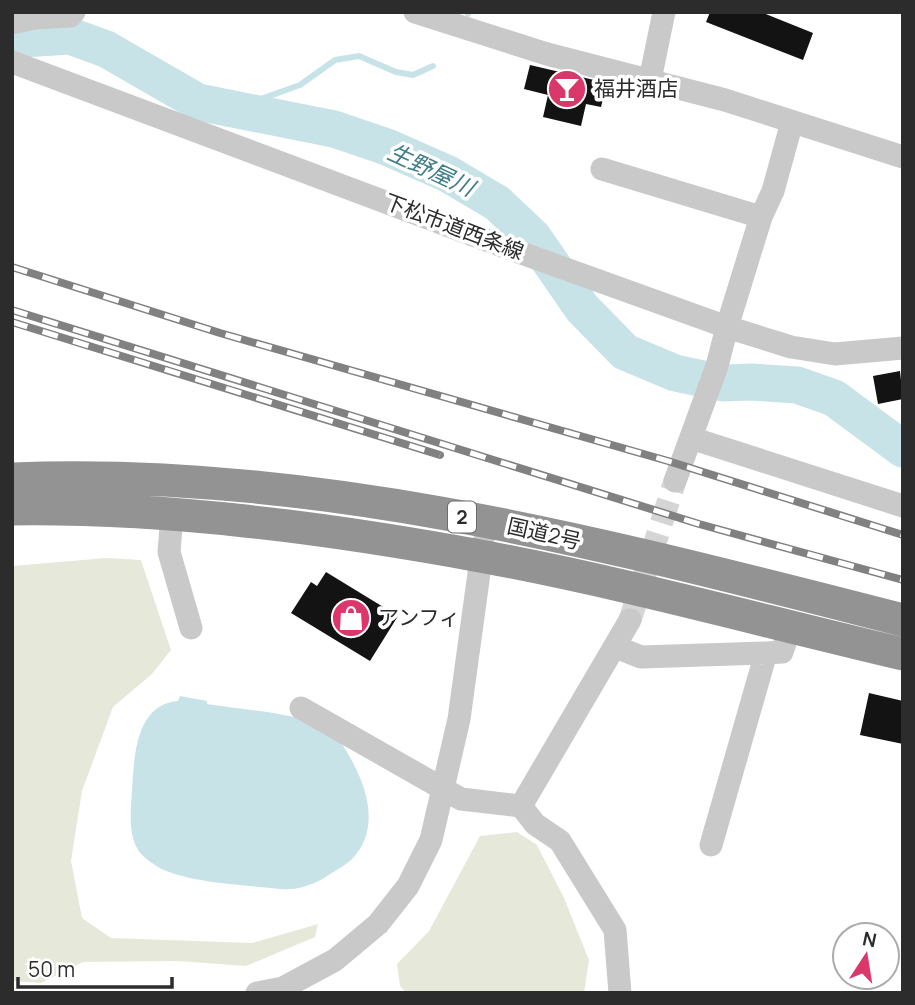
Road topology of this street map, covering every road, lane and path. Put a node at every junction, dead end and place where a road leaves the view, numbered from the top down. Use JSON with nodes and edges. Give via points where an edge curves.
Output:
{"nodes":[{"id":1,"x":74,"y":12,"type":"edge"},
{"id":2,"x":415,"y":12,"type":"edge"},
{"id":3,"x":664,"y":12,"type":"edge"},
{"id":4,"x":12,"y":23,"type":"edge"},
{"id":5,"x":14,"y":62,"type":"edge"},
{"id":6,"x":650,"y":80,"type":"junction"},
{"id":7,"x":792,"y":122,"type":"junction"},
{"id":8,"x":903,"y":157,"type":"edge"},
{"id":9,"x":602,"y":169,"type":"dead end"},
{"id":10,"x":761,"y":217,"type":"junction"},
{"id":11,"x":727,"y":327,"type":"junction"},
{"id":12,"x":903,"y":348,"type":"edge"},
{"id":13,"x":691,"y":438,"type":"junction"},
{"id":14,"x":12,"y":479,"type":"edge"},
{"id":15,"x":675,"y":481,"type":"tunnel mouth"},
{"id":16,"x":903,"y":506,"type":"edge"},
{"id":17,"x":12,"y":509,"type":"edge"},
{"id":18,"x":172,"y":515,"type":"junction"},
{"id":19,"x":486,"y":521,"type":"junction"},
{"id":20,"x":481,"y":556,"type":"junction"},
{"id":21,"x":631,"y":620,"type":"tunnel mouth"},
{"id":22,"x":903,"y":620,"type":"edge"},
{"id":23,"x":191,"y":628,"type":"dead end"},
{"id":24,"x":790,"y":628,"type":"junction"},
{"id":25,"x":616,"y":647,"type":"junction"},
{"id":26,"x":766,"y":653,"type":"junction"},
{"id":27,"x":903,"y":654,"type":"edge"},
{"id":28,"x":301,"y":708,"type":"dead end"},
{"id":29,"x":444,"y":789,"type":"junction"},
{"id":30,"x":521,"y":806,"type":"junction"},
{"id":31,"x":710,"y":845,"type":"dead end"},
{"id":32,"x":257,"y":993,"type":"edge"},
{"id":33,"x":620,"y":993,"type":"edge"}],
"edges":[{"from":1,"to":4,"type":"street"},
{"from":2,"to":6,"type":"street","via":[[547,54]]},
{"from":3,"to":6,"type":"street"},
{"from":5,"to":11,"type":"street","name":"下松市道西条線"},
{"from":6,"to":7,"type":"street"},
{"from":7,"to":8,"type":"street"},
{"from":7,"to":10,"type":"street"},
{"from":9,"to":10,"type":"street"},
{"from":10,"to":11,"type":"street"},
{"from":11,"to":12,"type":"street","name":"下松市道西条線","via":[[791,347],[835,354]]},
{"from":11,"to":13,"type":"street"},
{"from":13,"to":15,"type":"street"},
{"from":13,"to":16,"type":"street"},
{"from":14,"to":19,"type":"highway","name":"国道2号","number":"2","via":[[178,479],[314,492]]},
{"from":17,"to":18,"type":"highway","name":"国道2号","number":"2"},
{"from":18,"to":20,"type":"highway","name":"国道2号","number":"2","via":[[314,530]]},
{"from":18,"to":23,"type":"street","via":[[169,552]]},
{"from":19,"to":20,"type":"street"},
{"from":19,"to":22,"type":"highway","name":"国道2号","number":"2"},
{"from":20,"to":24,"type":"highway","name":"国道2号","number":"2"},
{"from":20,"to":29,"type":"street","via":[[459,719]]},
{"from":21,"to":25,"type":"street"},
{"from":24,"to":26,"type":"street","via":[[782,652]]},
{"from":24,"to":27,"type":"highway","name":"国道2号","number":"2"},
{"from":25,"to":26,"type":"street","via":[[641,657]]},
{"from":25,"to":30,"type":"street"},
{"from":26,"to":31,"type":"street"},
{"from":28,"to":29,"type":"street"},
{"from":29,"to":30,"type":"street","via":[[461,799]]},
{"from":29,"to":32,"type":"street","via":[[431,840],[408,886],[378,925],[335,960],[283,988]]},
{"from":30,"to":33,"type":"street","via":[[535,824],[560,841],[615,930]]}]}
